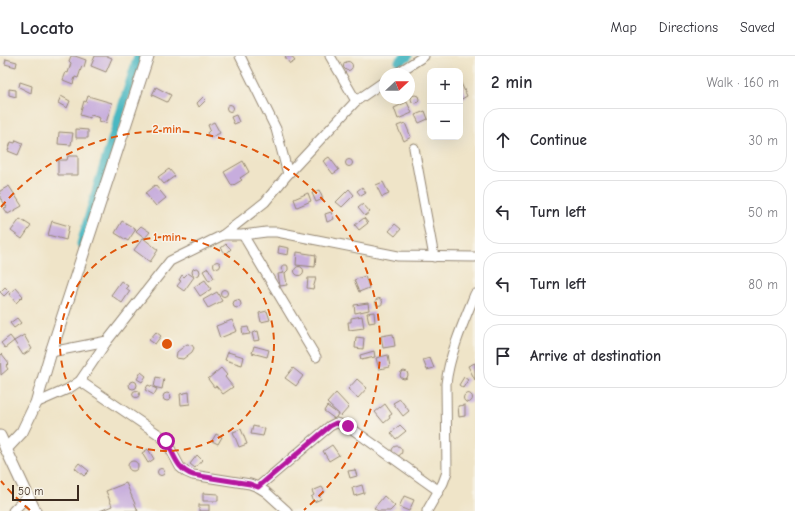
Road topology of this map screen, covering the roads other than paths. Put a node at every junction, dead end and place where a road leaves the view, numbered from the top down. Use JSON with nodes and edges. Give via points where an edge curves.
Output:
{"nodes":[{"id":1,"x":148,"y":56,"type":"edge"},
{"id":2,"x":240,"y":56,"type":"edge"},
{"id":3,"x":330,"y":56,"type":"edge"},
{"id":4,"x":424,"y":56,"type":"edge"},
{"id":5,"x":405,"y":68,"type":"edge"},
{"id":6,"x":379,"y":85,"type":"edge"},
{"id":7,"x":356,"y":101,"type":"junction"},
{"id":8,"x":414,"y":148,"type":"dead end"},
{"id":9,"x":288,"y":174,"type":"junction"},
{"id":10,"x":223,"y":235,"type":"junction"},
{"id":11,"x":243,"y":235,"type":"junction"},
{"id":12,"x":434,"y":257,"type":"junction"},
{"id":13,"x":475,"y":257,"type":"edge"},
{"id":14,"x":475,"y":294,"type":"edge"},
{"id":15,"x":107,"y":341,"type":"junction"},
{"id":16,"x":51,"y":352,"type":"junction"},
{"id":17,"x":316,"y":357,"type":"dead end"},
{"id":18,"x":80,"y":381,"type":"junction"},
{"id":19,"x":36,"y":403,"type":"junction"},
{"id":20,"x":0,"y":437,"type":"edge"},
{"id":21,"x":6,"y":449,"type":"junction"},
{"id":22,"x":258,"y":487,"type":"junction"},
{"id":23,"x":439,"y":491,"type":"junction"},
{"id":24,"x":28,"y":496,"type":"junction"},
{"id":25,"x":13,"y":511,"type":"edge"},
{"id":26,"x":35,"y":511,"type":"edge"},
{"id":27,"x":287,"y":511,"type":"edge"},
{"id":28,"x":428,"y":511,"type":"edge"}],
"edges":[{"from":1,"to":16,"type":"street"},
{"from":2,"to":9,"type":"street","via":[[276,129]]},
{"from":3,"to":7,"type":"street"},
{"from":4,"to":5,"type":"street"},
{"from":6,"to":7,"type":"street"},
{"from":7,"to":9,"type":"street"},
{"from":8,"to":12,"type":"street"},
{"from":9,"to":10,"type":"street","via":[[265,202]]},
{"from":10,"to":11,"type":"street"},
{"from":10,"to":15,"type":"street","via":[[170,261]]},
{"from":11,"to":12,"type":"street","via":[[278,232],[398,256]]},
{"from":11,"to":17,"type":"street"},
{"from":12,"to":13,"type":"street"},
{"from":14,"to":23,"type":"street","via":[[447,373],[446,472]]},
{"from":15,"to":16,"type":"street"},
{"from":15,"to":18,"type":"street"},
{"from":16,"to":19,"type":"street"},
{"from":18,"to":19,"type":"street"},
{"from":18,"to":22,"type":"street","via":[[166,441],[180,467],[186,472]]},
{"from":19,"to":21,"type":"street","via":[[22,432]]},
{"from":20,"to":21,"type":"street"},
{"from":21,"to":24,"type":"street"},
{"from":22,"to":23,"type":"street","via":[[336,423],[348,426]]},
{"from":22,"to":27,"type":"street"},
{"from":23,"to":28,"type":"street"},
{"from":24,"to":25,"type":"street"},
{"from":24,"to":26,"type":"street"}]}
